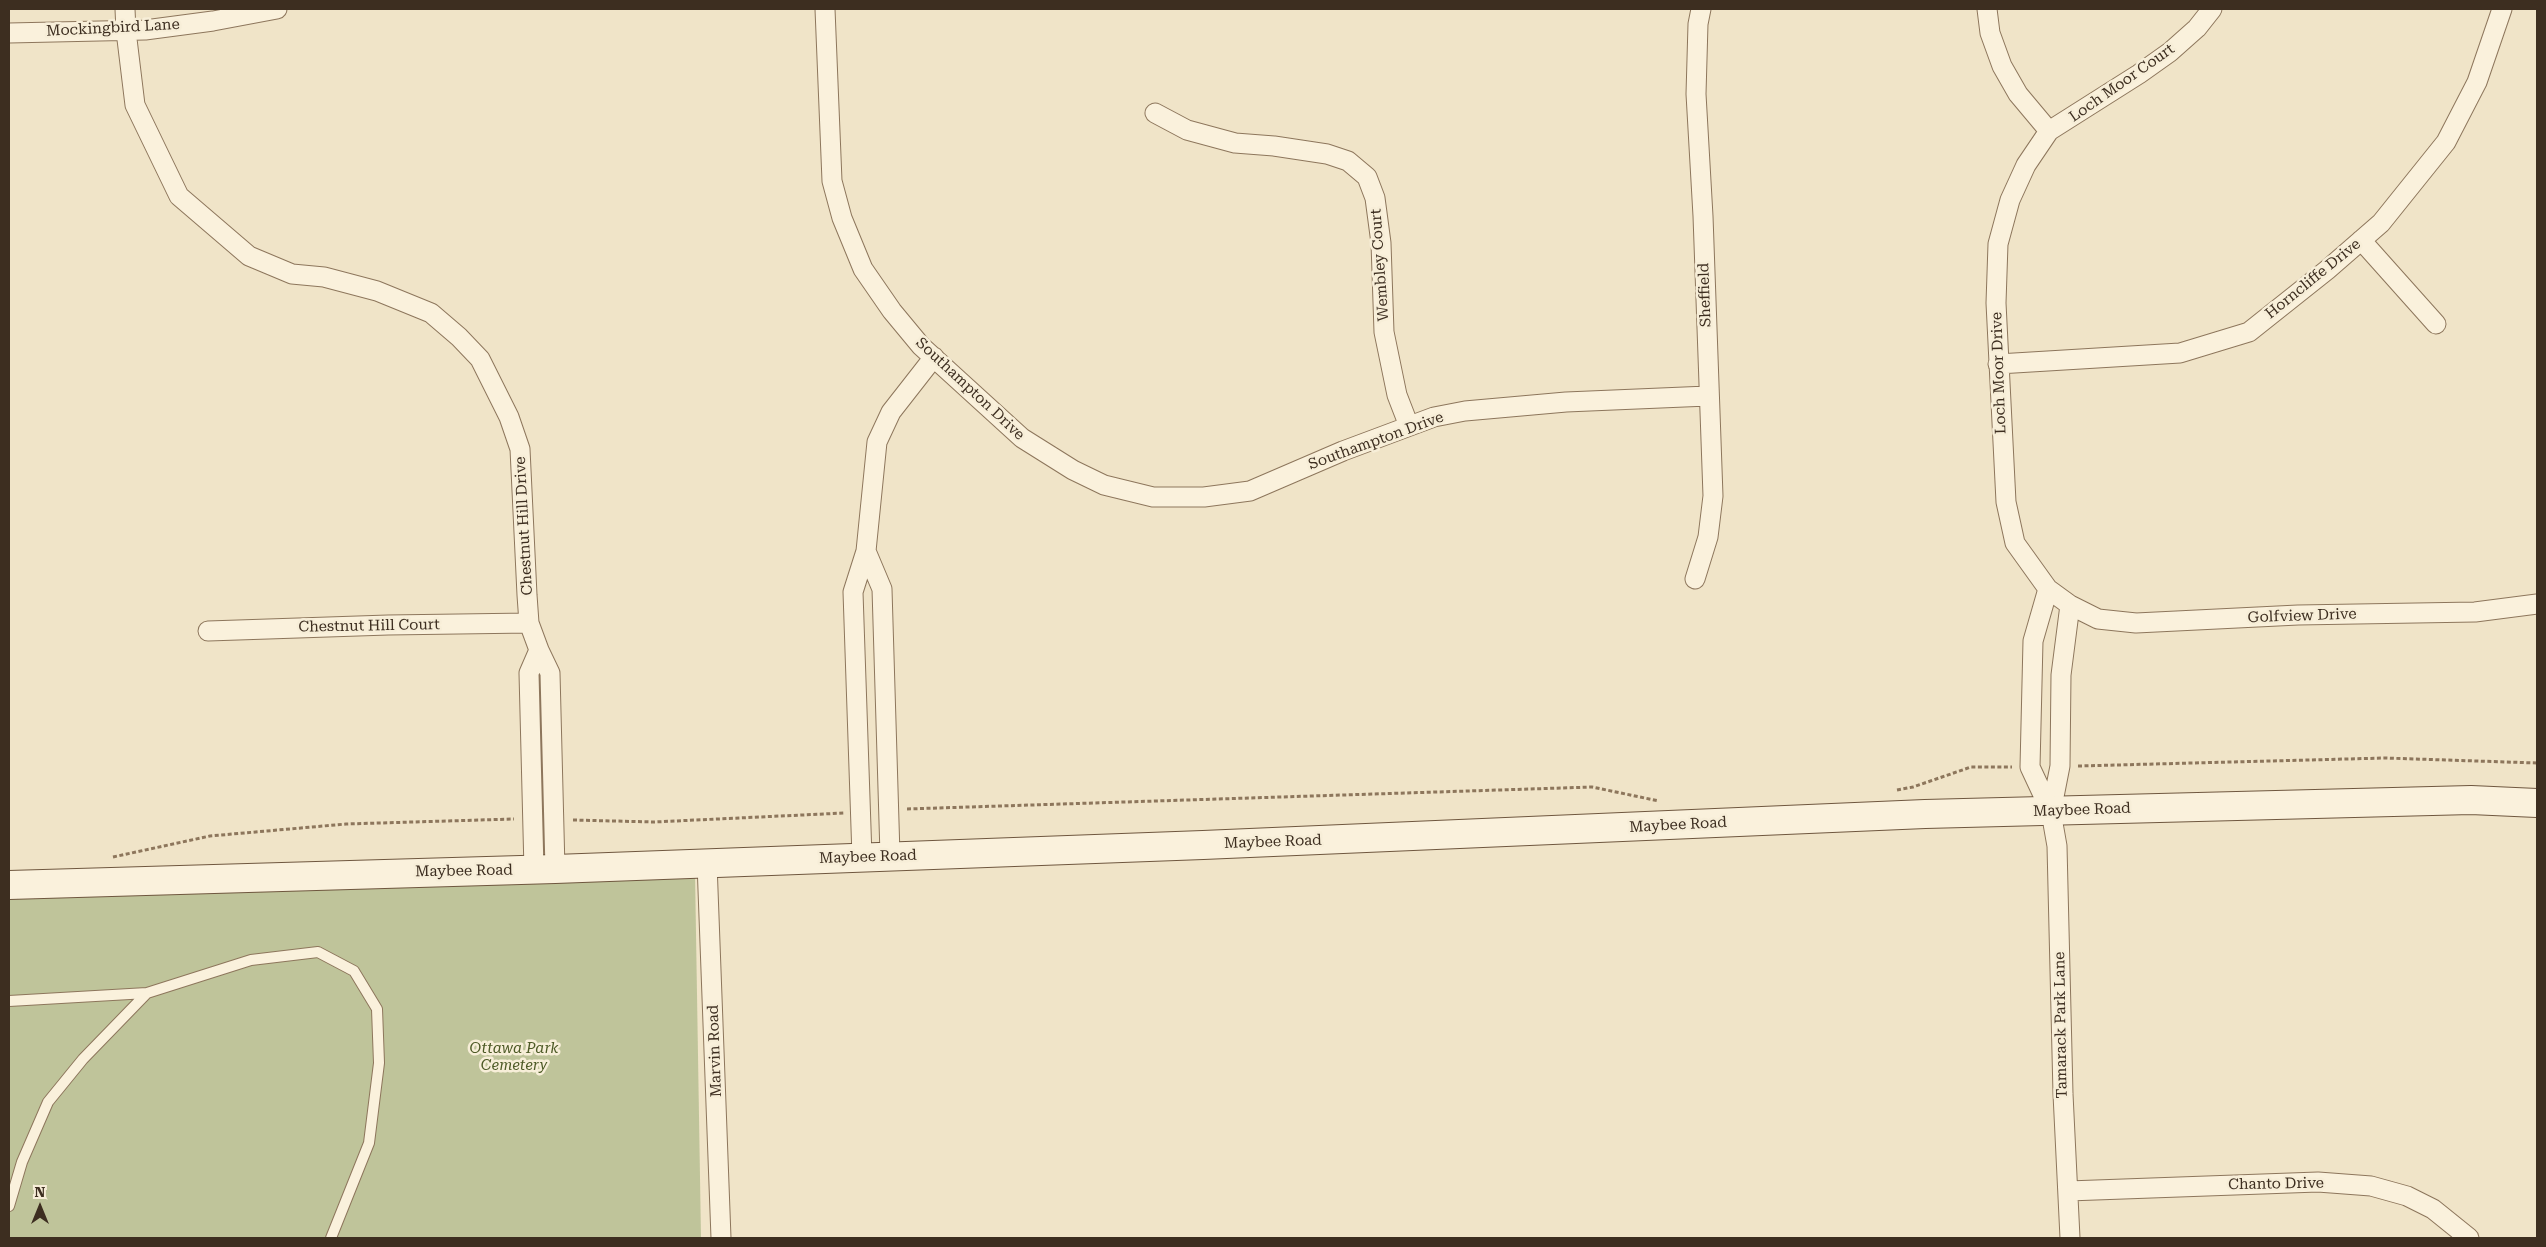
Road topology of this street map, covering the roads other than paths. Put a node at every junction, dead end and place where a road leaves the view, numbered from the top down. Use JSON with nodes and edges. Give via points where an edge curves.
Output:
{"nodes":[{"id":1,"x":125,"y":9,"type":"edge"},
{"id":2,"x":277,"y":9,"type":"edge"},
{"id":3,"x":825,"y":9,"type":"edge"},
{"id":4,"x":1701,"y":9,"type":"edge"},
{"id":5,"x":1987,"y":9,"type":"edge"},
{"id":6,"x":2212,"y":9,"type":"edge"},
{"id":7,"x":2502,"y":9,"type":"edge"},
{"id":8,"x":126,"y":31,"type":"junction"},
{"id":9,"x":9,"y":33,"type":"edge"},
{"id":10,"x":1155,"y":113,"type":"dead end"},
{"id":11,"x":2049,"y":131,"type":"junction"},
{"id":12,"x":2361,"y":240,"type":"junction"},
{"id":13,"x":2436,"y":324,"type":"dead end"},
{"id":14,"x":934,"y":357,"type":"junction"},
{"id":15,"x":1998,"y":364,"type":"junction"},
{"id":16,"x":1708,"y":396,"type":"junction"},
{"id":17,"x":1409,"y":426,"type":"junction"},
{"id":18,"x":866,"y":551,"type":"junction"},
{"id":19,"x":1695,"y":580,"type":"dead end"},
{"id":20,"x":2048,"y":589,"type":"junction"},
{"id":21,"x":2537,"y":604,"type":"edge"},
{"id":22,"x":2070,"y":605,"type":"junction"},
{"id":23,"x":529,"y":623,"type":"junction"},
{"id":24,"x":208,"y":631,"type":"dead end"},
{"id":25,"x":538,"y":650,"type":"junction"},
{"id":26,"x":2031,"y":674,"type":"junction"},
{"id":27,"x":2061,"y":675,"type":"junction"},
{"id":28,"x":885,"y":686,"type":"junction"},
{"id":29,"x":856,"y":687,"type":"junction"},
{"id":30,"x":552,"y":745,"type":"junction"},
{"id":31,"x":531,"y":746,"type":"junction"},
{"id":32,"x":2537,"y":802,"type":"edge"},
{"id":33,"x":2051,"y":812,"type":"junction"},
{"id":34,"x":890,"y":856,"type":"junction"},
{"id":35,"x":862,"y":857,"type":"junction"},
{"id":36,"x":706,"y":863,"type":"junction"},
{"id":37,"x":545,"y":869,"type":"junction"},
{"id":38,"x":9,"y":885,"type":"edge"},
{"id":39,"x":147,"y":993,"type":"junction"},
{"id":40,"x":9,"y":1001,"type":"edge"},
{"id":41,"x":2068,"y":1191,"type":"junction"},
{"id":42,"x":9,"y":1206,"type":"edge"},
{"id":43,"x":331,"y":1238,"type":"edge"},
{"id":44,"x":721,"y":1238,"type":"edge"},
{"id":45,"x":2070,"y":1238,"type":"edge"},
{"id":46,"x":2469,"y":1238,"type":"edge"}],
"edges":[{"from":1,"to":8,"type":"street","name":"Chestnut Hill Drive"},
{"from":2,"to":8,"type":"street","name":"Mockingbird Lane","via":[[213,21]]},
{"from":3,"to":14,"type":"street","name":"Southampton Drive","via":[[832,181],[842,218],[863,269],[892,311]]},
{"from":4,"to":16,"type":"street","name":"Sheffield","via":[[1696,94]]},
{"from":5,"to":11,"type":"street","via":[[1990,34],[2002,66],[2018,94]]},
{"from":6,"to":11,"type":"street","name":"Loch Moor Court","via":[[2197,28],[2170,52]]},
{"from":7,"to":12,"type":"street","name":"Horncliffe Drive","via":[[2477,82],[2446,142],[2381,223]]},
{"from":8,"to":9,"type":"street","name":"Mockingbird Lane"},
{"from":8,"to":23,"type":"street","name":"Chestnut Hill Drive","via":[[136,105],[179,196],[249,256],[292,274],[324,277],[377,290],[431,313],[480,359],[509,418],[520,449]]},
{"from":10,"to":17,"type":"street","name":"Wembley Court","via":[[1187,130],[1235,143],[1327,154],[1348,161],[1367,177],[1375,198],[1381,243],[1384,332],[1398,395]]},
{"from":11,"to":15,"type":"street","name":"Loch Moor Drive","via":[[2026,165],[2010,200],[1998,244]]},
{"from":12,"to":13,"type":"street"},
{"from":12,"to":15,"type":"street","name":"Horncliffe Drive","via":[[2249,332],[2218,343],[2180,353]]},
{"from":14,"to":17,"type":"street","name":"Southampton Drive","via":[[1022,438],[1104,485],[1153,497],[1250,491]]},
{"from":14,"to":18,"type":"street","via":[[891,412],[877,442]]},
{"from":15,"to":20,"type":"street","name":"Loch Moor Drive","via":[[2006,502],[2015,544]]},
{"from":16,"to":17,"type":"street","name":"Southampton Drive","via":[[1566,402],[1465,411]]},
{"from":16,"to":19,"type":"street","name":"Sheffield","via":[[1713,496],[1708,537]]},
{"from":18,"to":28,"type":"street","via":[[882,589]]},
{"from":18,"to":29,"type":"street","via":[[853,592]]},
{"from":20,"to":22,"type":"street","name":"Loch Moor Drive"},
{"from":20,"to":26,"type":"street","via":[[2033,641]]},
{"from":21,"to":22,"type":"street","name":"Golfview Drive","via":[[2475,612],[2136,622],[2098,619]]},
{"from":22,"to":27,"type":"street"},
{"from":23,"to":24,"type":"street","name":"Chestnut Hill Court"},
{"from":23,"to":25,"type":"street","name":"Chestnut Hill Drive"},
{"from":25,"to":30,"type":"street","name":"Chestnut Hill Drive","via":[[550,673]]},
{"from":25,"to":31,"type":"street","via":[[529,673]]},
{"from":26,"to":27,"type":"street"},
{"from":26,"to":33,"type":"street","via":[[2030,767]]},
{"from":27,"to":33,"type":"street","via":[[2060,766]]},
{"from":28,"to":29,"type":"street"},
{"from":28,"to":34,"type":"street"},
{"from":29,"to":35,"type":"street"},
{"from":30,"to":31,"type":"street"},
{"from":30,"to":37,"type":"street","name":"Chestnut Hill Drive","via":[[554,819]]},
{"from":31,"to":37,"type":"street","via":[[533,819]]},
{"from":32,"to":33,"type":"main road","name":"Maybee Road","via":[[2471,800]]},
{"from":33,"to":34,"type":"main road","name":"Maybee Road","via":[[1925,814]]},
{"from":33,"to":41,"type":"street","name":"Tamarack Park Lane","via":[[2057,846]]},
{"from":34,"to":35,"type":"main road","name":"Maybee Road"},
{"from":35,"to":36,"type":"main road","name":"Maybee Road"},
{"from":36,"to":37,"type":"main road","name":"Maybee Road"},
{"from":36,"to":44,"type":"street","name":"Marvin Road"},
{"from":37,"to":38,"type":"main road","name":"Maybee Road"},
{"from":39,"to":40,"type":"lane"},
{"from":39,"to":42,"type":"lane","via":[[110,1029],[48,1102],[22,1162]]},
{"from":39,"to":43,"type":"lane","via":[[251,960],[318,952],[354,970],[377,1009],[379,1063],[369,1143]]},
{"from":41,"to":45,"type":"street","name":"Tamarack Park Lane"},
{"from":41,"to":46,"type":"street","name":"Chanto Drive","via":[[2308,1182],[2371,1186],[2407,1196],[2433,1209]]}]}
